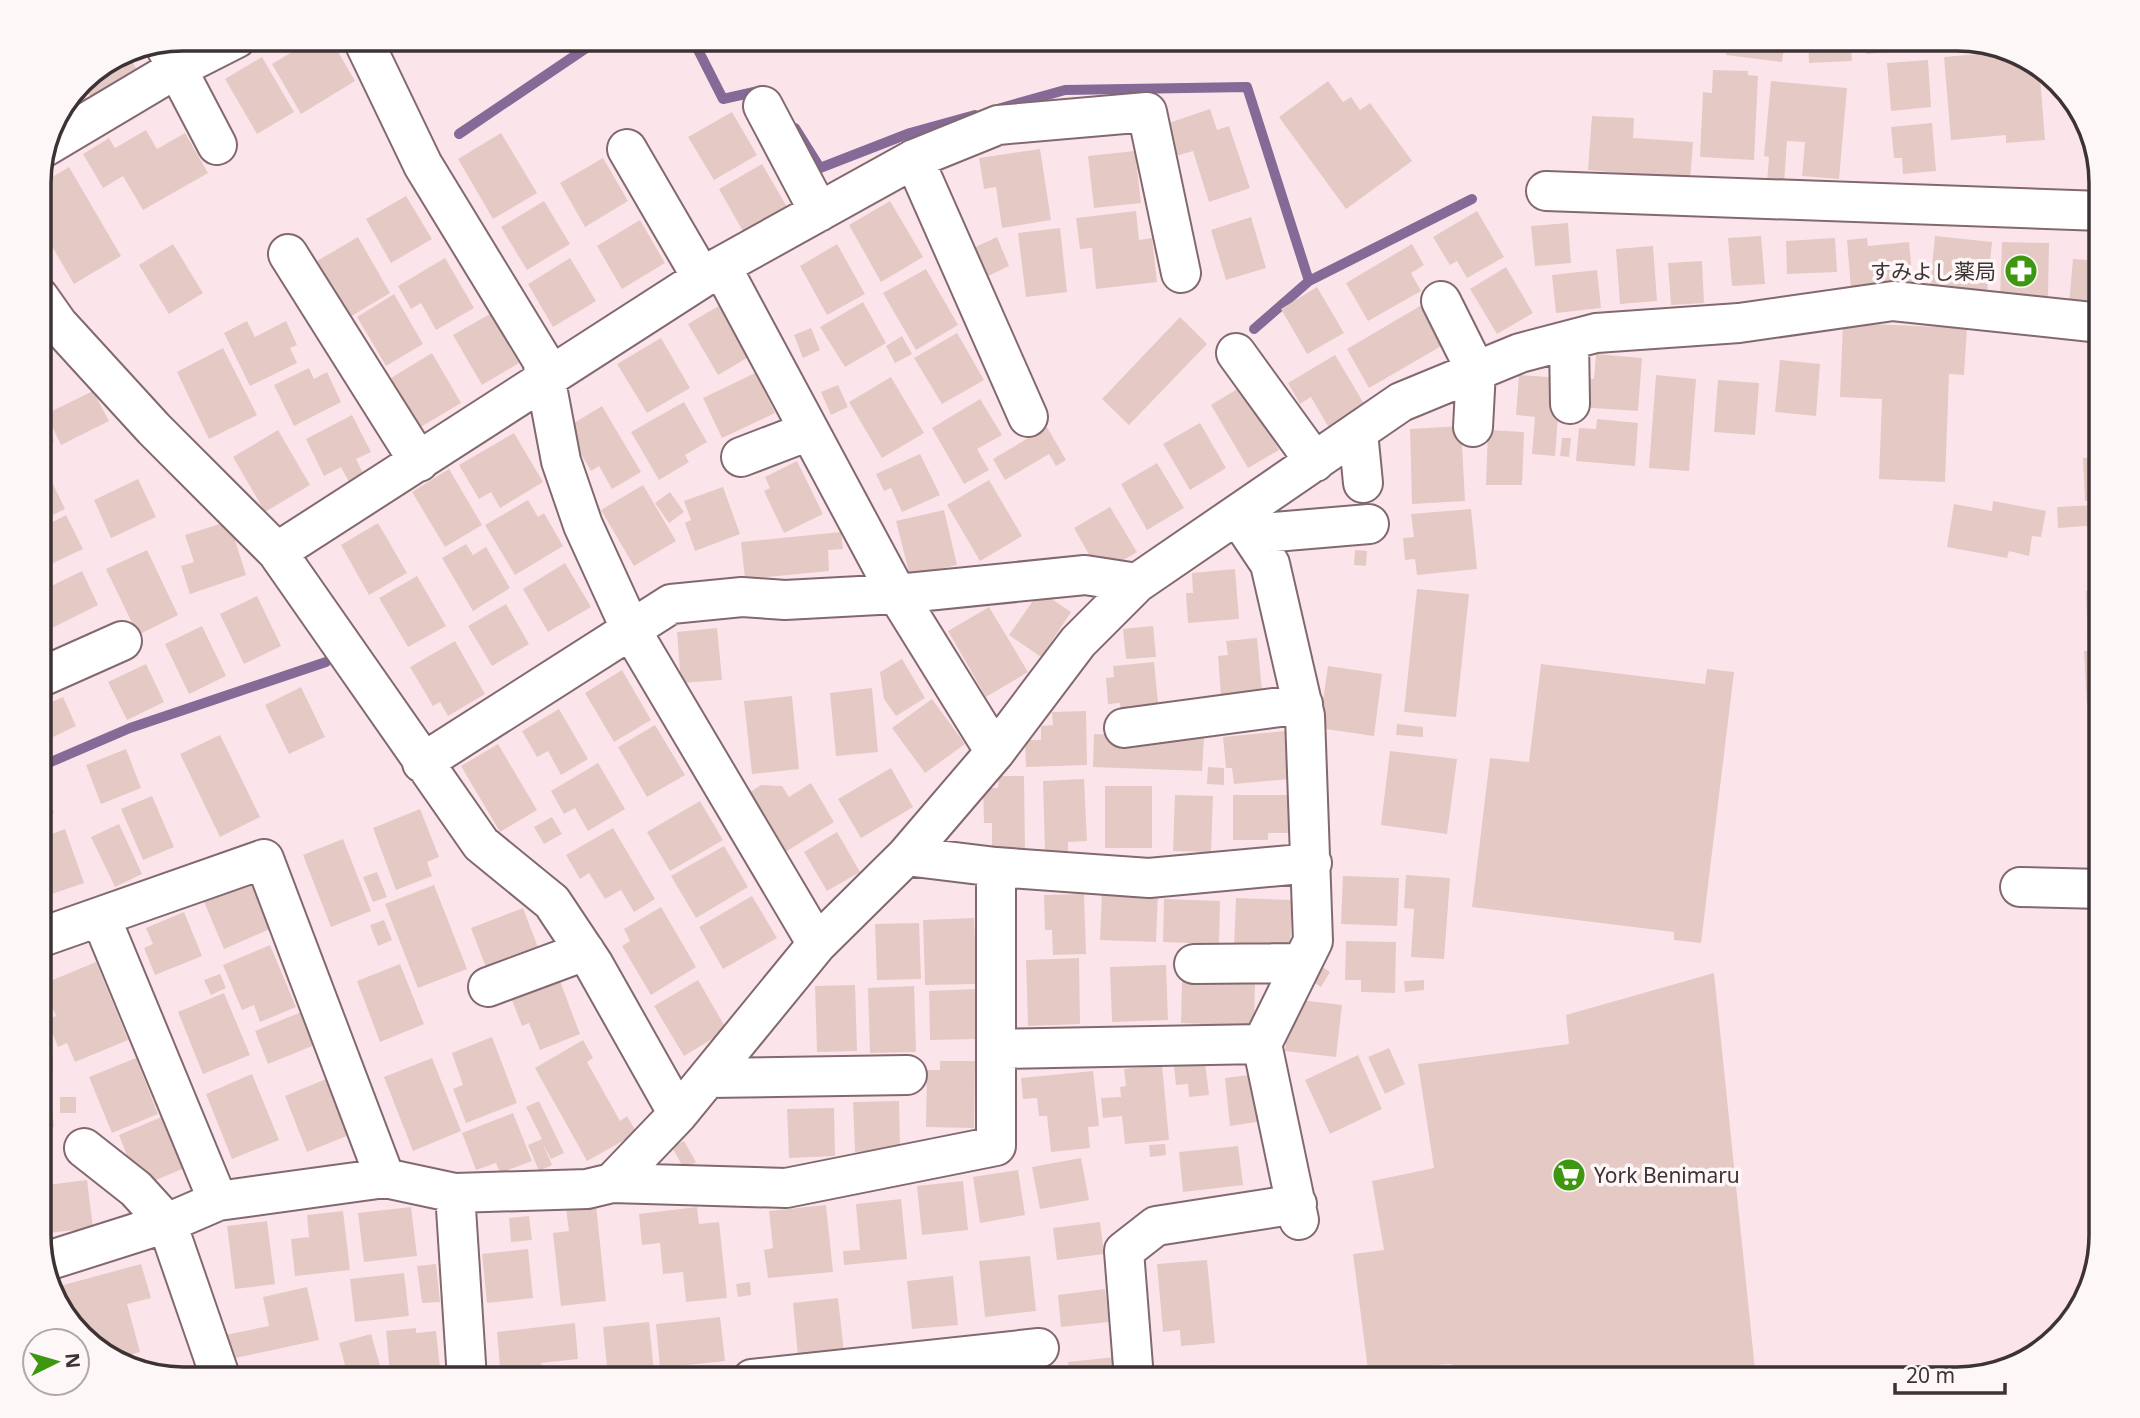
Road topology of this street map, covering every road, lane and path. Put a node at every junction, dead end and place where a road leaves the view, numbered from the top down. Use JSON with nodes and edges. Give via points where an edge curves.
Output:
{"nodes":[{"id":1,"x":368,"y":51,"type":"edge"},
{"id":2,"x":170,"y":55,"type":"edge"},
{"id":3,"x":763,"y":106,"type":"dead end"},
{"id":4,"x":59,"y":136,"type":"edge"},
{"id":5,"x":217,"y":145,"type":"dead end"},
{"id":6,"x":627,"y":149,"type":"dead end"},
{"id":7,"x":914,"y":159,"type":"junction"},
{"id":8,"x":1546,"y":191,"type":"dead end"},
{"id":9,"x":2089,"y":211,"type":"edge"},
{"id":10,"x":819,"y":212,"type":"junction"},
{"id":11,"x":288,"y":254,"type":"dead end"},
{"id":12,"x":712,"y":272,"type":"junction"},
{"id":13,"x":1181,"y":273,"type":"dead end"},
{"id":14,"x":1441,"y":301,"type":"dead end"},
{"id":15,"x":51,"y":314,"type":"edge"},
{"id":16,"x":2089,"y":322,"type":"edge"},
{"id":17,"x":1569,"y":340,"type":"junction"},
{"id":18,"x":1236,"y":353,"type":"dead end"},
{"id":19,"x":1476,"y":371,"type":"junction"},
{"id":20,"x":545,"y":380,"type":"junction"},
{"id":21,"x":1570,"y":404,"type":"dead end"},
{"id":22,"x":1028,"y":417,"type":"dead end"},
{"id":23,"x":1474,"y":427,"type":"dead end"},
{"id":24,"x":809,"y":430,"type":"junction"},
{"id":25,"x":1358,"y":432,"type":"junction"},
{"id":26,"x":741,"y":457,"type":"dead end"},
{"id":27,"x":419,"y":462,"type":"junction"},
{"id":28,"x":1315,"y":462,"type":"junction"},
{"id":29,"x":1363,"y":483,"type":"dead end"},
{"id":30,"x":1369,"y":524,"type":"dead end"},
{"id":31,"x":1244,"y":525,"type":"junction"},
{"id":32,"x":277,"y":552,"type":"junction"},
{"id":33,"x":1137,"y":583,"type":"junction"},
{"id":34,"x":897,"y":594,"type":"junction"},
{"id":35,"x":631,"y":630,"type":"junction"},
{"id":36,"x":122,"y":641,"type":"dead end"},
{"id":37,"x":51,"y":673,"type":"edge"},
{"id":38,"x":1303,"y":704,"type":"junction"},
{"id":39,"x":1124,"y":728,"type":"dead end"},
{"id":40,"x":995,"y":752,"type":"junction"},
{"id":41,"x":422,"y":763,"type":"junction"},
{"id":42,"x":906,"y":856,"type":"junction"},
{"id":43,"x":1312,"y":863,"type":"junction"},
{"id":44,"x":996,"y":867,"type":"junction"},
{"id":45,"x":2020,"y":887,"type":"dead end"},
{"id":46,"x":2089,"y":889,"type":"edge"},
{"id":47,"x":101,"y":918,"type":"junction"},
{"id":48,"x":51,"y":934,"type":"edge"},
{"id":49,"x":817,"y":944,"type":"junction"},
{"id":50,"x":585,"y":951,"type":"junction"},
{"id":51,"x":1302,"y":963,"type":"junction"},
{"id":52,"x":1194,"y":964,"type":"dead end"},
{"id":53,"x":488,"y":987,"type":"dead end"},
{"id":54,"x":1262,"y":1044,"type":"junction"},
{"id":55,"x":996,"y":1049,"type":"junction"},
{"id":56,"x":907,"y":1075,"type":"dead end"},
{"id":57,"x":708,"y":1078,"type":"junction"},
{"id":58,"x":678,"y":1114,"type":"junction"},
{"id":59,"x":84,"y":1148,"type":"dead end"},
{"id":60,"x":384,"y":1178,"type":"junction"},
{"id":61,"x":612,"y":1183,"type":"junction"},
{"id":62,"x":455,"y":1193,"type":"junction"},
{"id":63,"x":218,"y":1201,"type":"junction"},
{"id":64,"x":167,"y":1223,"type":"junction"},
{"id":65,"x":53,"y":1259,"type":"edge"},
{"id":66,"x":1039,"y":1348,"type":"dead end"},
{"id":67,"x":217,"y":1367,"type":"edge"},
{"id":68,"x":466,"y":1367,"type":"edge"},
{"id":69,"x":869,"y":1367,"type":"edge"},
{"id":70,"x":1133,"y":1367,"type":"edge"}],
"edges":[{"from":1,"to":20,"type":"street","via":[[423,165],[541,360]]},
{"from":2,"to":4,"type":"street"},
{"from":2,"to":5,"type":"street"},
{"from":3,"to":10,"type":"street"},
{"from":6,"to":12,"type":"street"},
{"from":7,"to":10,"type":"street"},
{"from":7,"to":13,"type":"street","via":[[998,125],[1147,112]]},
{"from":7,"to":22,"type":"street"},
{"from":8,"to":9,"type":"street"},
{"from":10,"to":12,"type":"street"},
{"from":11,"to":27,"type":"street"},
{"from":12,"to":20,"type":"street"},
{"from":12,"to":24,"type":"street"},
{"from":14,"to":19,"type":"street"},
{"from":15,"to":32,"type":"street","via":[[154,429]]},
{"from":16,"to":17,"type":"street","via":[[1894,301],[1739,323],[1596,332]]},
{"from":17,"to":19,"type":"street"},
{"from":17,"to":21,"type":"street"},
{"from":18,"to":28,"type":"street"},
{"from":19,"to":23,"type":"street"},
{"from":19,"to":25,"type":"street","via":[[1401,402]]},
{"from":20,"to":27,"type":"street"},
{"from":20,"to":35,"type":"street","via":[[561,461],[583,525]]},
{"from":24,"to":26,"type":"street"},
{"from":24,"to":34,"type":"street"},
{"from":25,"to":28,"type":"street"},
{"from":25,"to":29,"type":"street"},
{"from":27,"to":32,"type":"street"},
{"from":28,"to":31,"type":"street"},
{"from":30,"to":31,"type":"street"},
{"from":31,"to":33,"type":"street"},
{"from":31,"to":38,"type":"street","via":[[1270,564]]},
{"from":32,"to":41,"type":"street"},
{"from":33,"to":34,"type":"street","via":[[1085,575]]},
{"from":33,"to":40,"type":"street","via":[[1078,642]]},
{"from":34,"to":35,"type":"street","via":[[785,600],[741,597],[671,604]]},
{"from":34,"to":40,"type":"street"},
{"from":35,"to":41,"type":"street"},
{"from":35,"to":49,"type":"street"},
{"from":36,"to":37,"type":"street"},
{"from":38,"to":39,"type":"street"},
{"from":38,"to":43,"type":"street"},
{"from":40,"to":42,"type":"street"},
{"from":41,"to":50,"type":"street","via":[[481,844],[552,902]]},
{"from":42,"to":44,"type":"street"},
{"from":42,"to":49,"type":"street"},
{"from":43,"to":44,"type":"street","via":[[1149,878]]},
{"from":43,"to":51,"type":"street","via":[[1313,941]]},
{"from":44,"to":55,"type":"street"},
{"from":45,"to":46,"type":"street"},
{"from":47,"to":48,"type":"street"},
{"from":47,"to":60,"type":"street","via":[[264,859]]},
{"from":47,"to":63,"type":"street"},
{"from":49,"to":57,"type":"street"},
{"from":50,"to":53,"type":"street"},
{"from":50,"to":58,"type":"street"},
{"from":51,"to":52,"type":"street"},
{"from":51,"to":54,"type":"street"},
{"from":54,"to":55,"type":"street"},
{"from":54,"to":70,"type":"street","via":[[1298,1212],[1156,1226],[1124,1251]]},
{"from":55,"to":61,"type":"street","via":[[996,1146],[786,1188]]},
{"from":56,"to":57,"type":"street"},
{"from":57,"to":58,"type":"street"},
{"from":58,"to":61,"type":"street"},
{"from":59,"to":64,"type":"street","via":[[136,1189]]},
{"from":60,"to":62,"type":"street"},
{"from":60,"to":63,"type":"street"},
{"from":61,"to":62,"type":"street","via":[[587,1189]]},
{"from":62,"to":68,"type":"street"},
{"from":63,"to":64,"type":"street"},
{"from":64,"to":65,"type":"street"},
{"from":64,"to":67,"type":"street"},
{"from":66,"to":69,"type":"street"}]}
